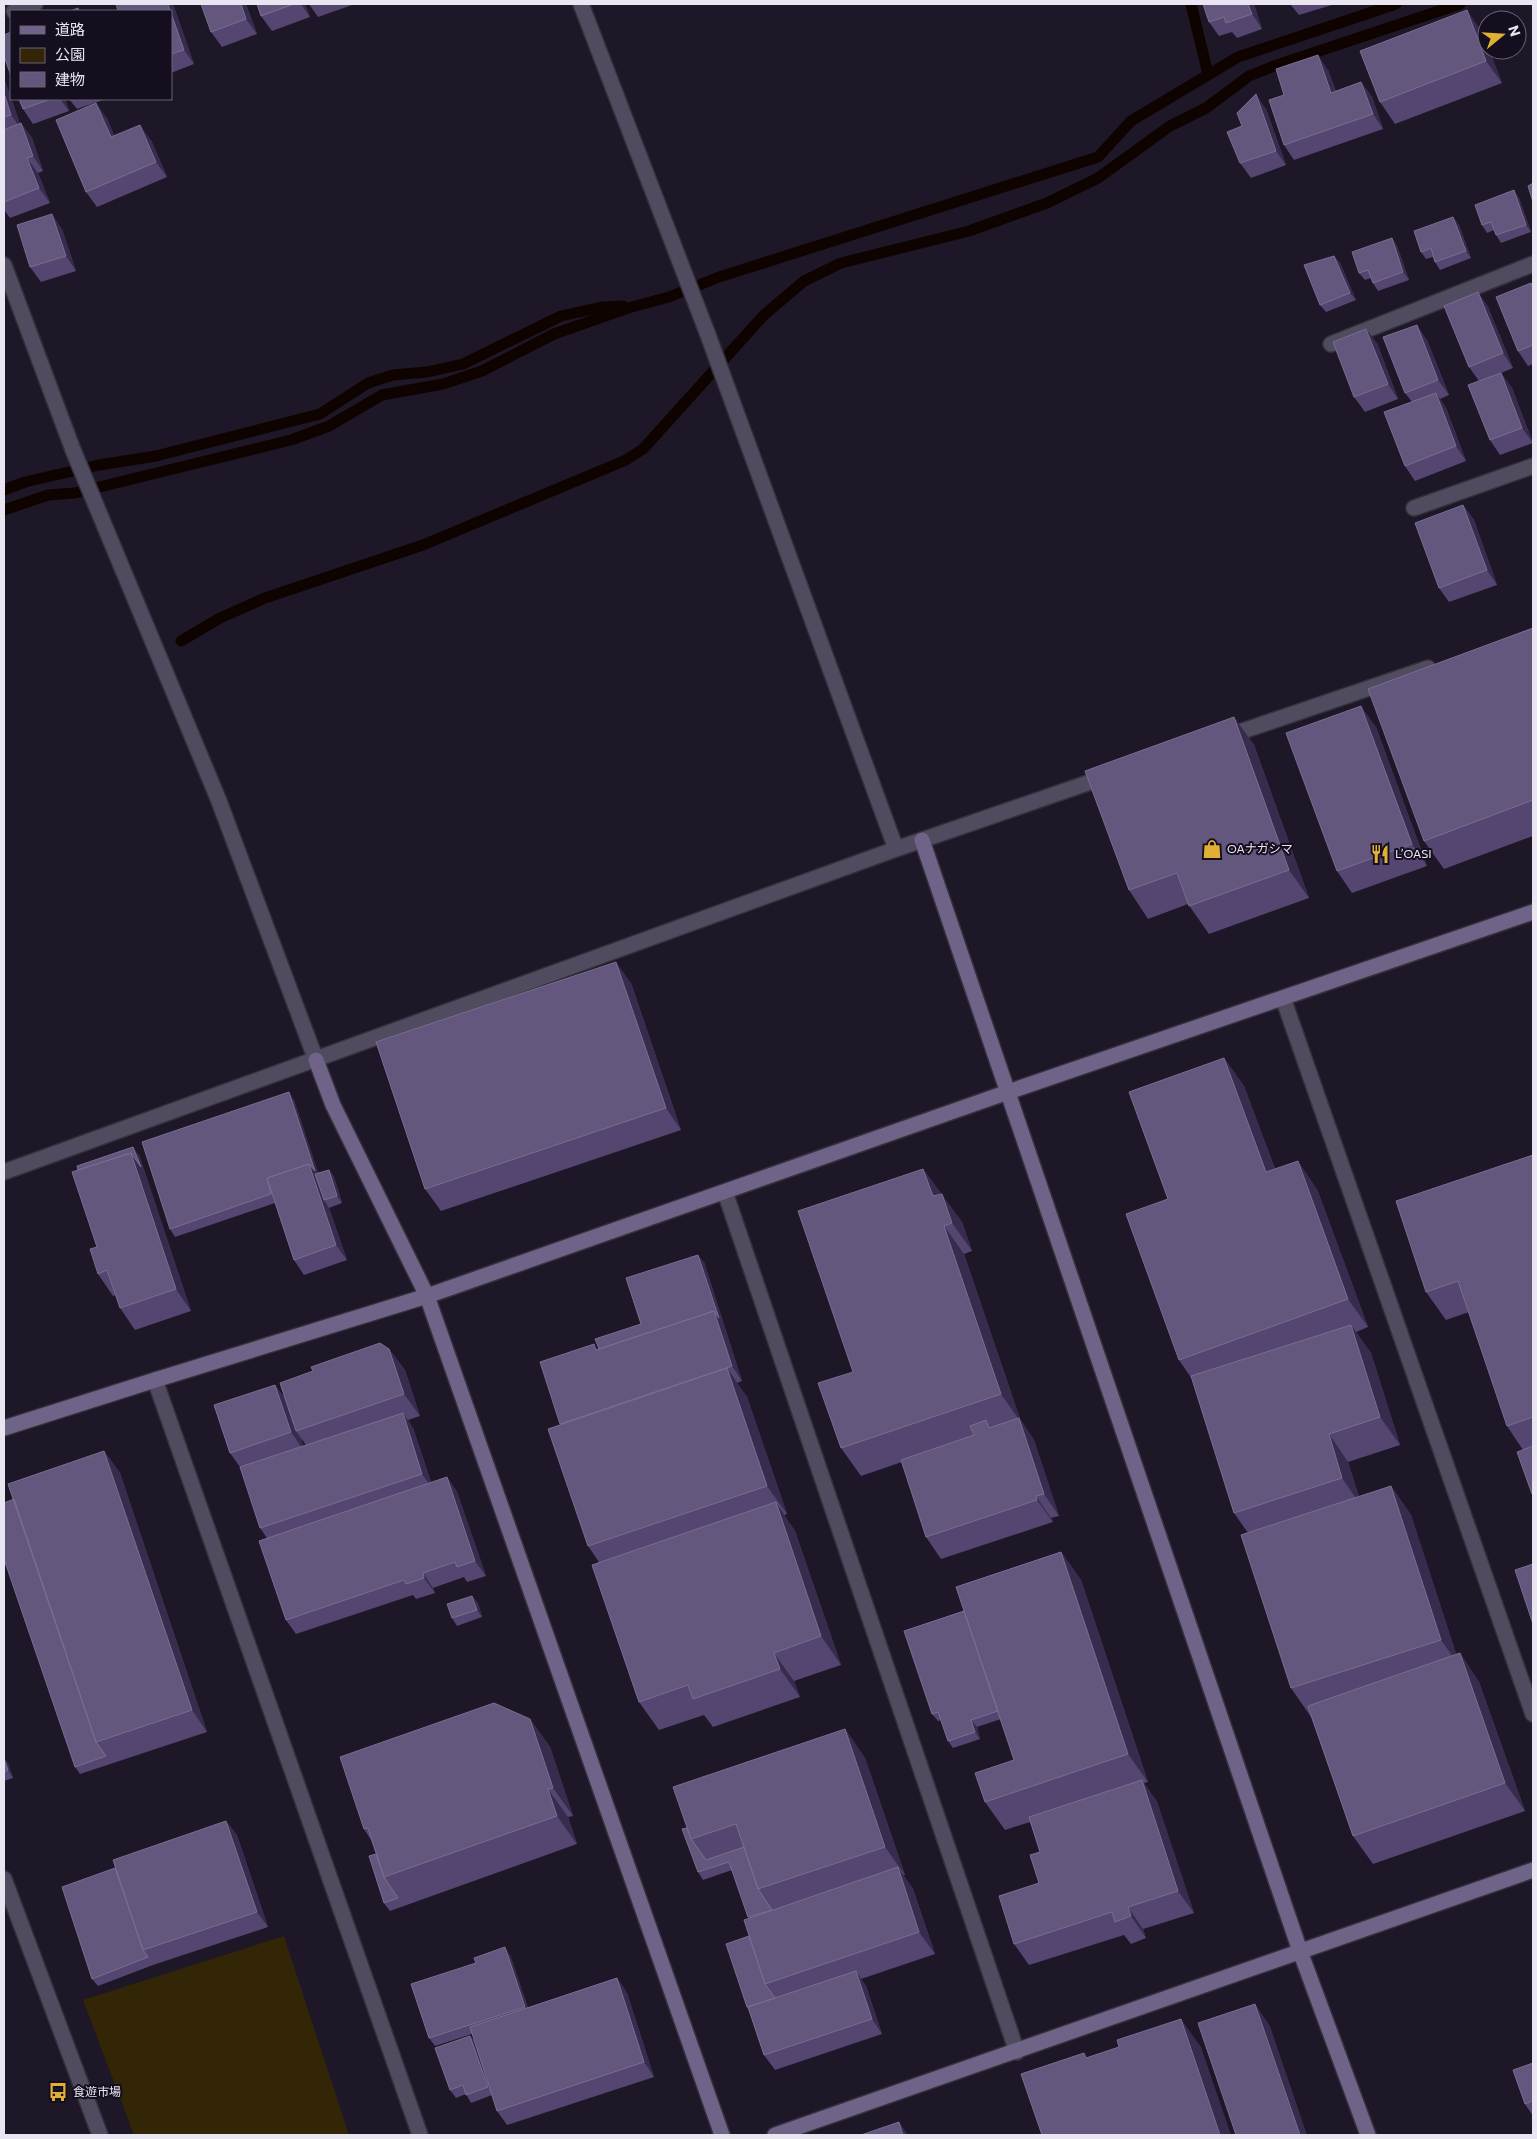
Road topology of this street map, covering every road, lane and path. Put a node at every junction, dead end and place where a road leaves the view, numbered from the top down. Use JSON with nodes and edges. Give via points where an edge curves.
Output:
{"nodes":[{"id":1,"x":35,"y":4,"type":"edge"},
{"id":2,"x":581,"y":4,"type":"edge"},
{"id":3,"x":18,"y":10,"type":"edge"},
{"id":4,"x":1533,"y":264,"type":"edge"},
{"id":5,"x":4,"y":265,"type":"edge"},
{"id":6,"x":1331,"y":344,"type":"dead end"},
{"id":7,"x":1533,"y":466,"type":"edge"},
{"id":8,"x":1414,"y":508,"type":"dead end"},
{"id":9,"x":1439,"y":664,"type":"edge"},
{"id":10,"x":1214,"y":740,"type":"edge"},
{"id":11,"x":1120,"y":772,"type":"edge"},
{"id":12,"x":922,"y":840,"type":"junction"},
{"id":13,"x":896,"y":849,"type":"junction"},
{"id":14,"x":1533,"y":912,"type":"edge"},
{"id":15,"x":1283,"y":998,"type":"junction"},
{"id":16,"x":316,"y":1060,"type":"junction"},
{"id":17,"x":1008,"y":1092,"type":"junction"},
{"id":18,"x":4,"y":1172,"type":"edge"},
{"id":19,"x":725,"y":1192,"type":"junction"},
{"id":20,"x":427,"y":1296,"type":"junction"},
{"id":21,"x":155,"y":1380,"type":"junction"},
{"id":22,"x":4,"y":1428,"type":"edge"},
{"id":23,"x":1533,"y":1714,"type":"edge"},
{"id":24,"x":1533,"y":1870,"type":"edge"},
{"id":25,"x":4,"y":1879,"type":"edge"},
{"id":26,"x":1300,"y":1951,"type":"junction"},
{"id":27,"x":1017,"y":2052,"type":"junction"},
{"id":28,"x":100,"y":2135,"type":"edge"},
{"id":29,"x":420,"y":2135,"type":"edge"},
{"id":30,"x":722,"y":2135,"type":"edge"},
{"id":31,"x":775,"y":2135,"type":"edge"},
{"id":32,"x":1368,"y":2135,"type":"edge"}],
"edges":[{"from":1,"to":3,"type":"street"},
{"from":2,"to":13,"type":"street","via":[[711,344]]},
{"from":4,"to":6,"type":"street"},
{"from":5,"to":16,"type":"street","via":[[73,450],[219,801]]},
{"from":7,"to":8,"type":"street"},
{"from":9,"to":10,"type":"street"},
{"from":11,"to":12,"type":"street"},
{"from":12,"to":13,"type":"street"},
{"from":12,"to":17,"type":"street"},
{"from":13,"to":16,"type":"street"},
{"from":14,"to":15,"type":"street"},
{"from":15,"to":17,"type":"street"},
{"from":15,"to":23,"type":"street"},
{"from":16,"to":18,"type":"street"},
{"from":16,"to":20,"type":"street","via":[[333,1105]]},
{"from":17,"to":19,"type":"street"},
{"from":17,"to":26,"type":"street"},
{"from":19,"to":20,"type":"street"},
{"from":19,"to":27,"type":"street"},
{"from":20,"to":21,"type":"street"},
{"from":20,"to":30,"type":"street"},
{"from":21,"to":22,"type":"street"},
{"from":21,"to":29,"type":"street"},
{"from":24,"to":26,"type":"street"},
{"from":25,"to":28,"type":"street"},
{"from":26,"to":27,"type":"street"},
{"from":26,"to":32,"type":"street"},
{"from":27,"to":31,"type":"street"}]}
